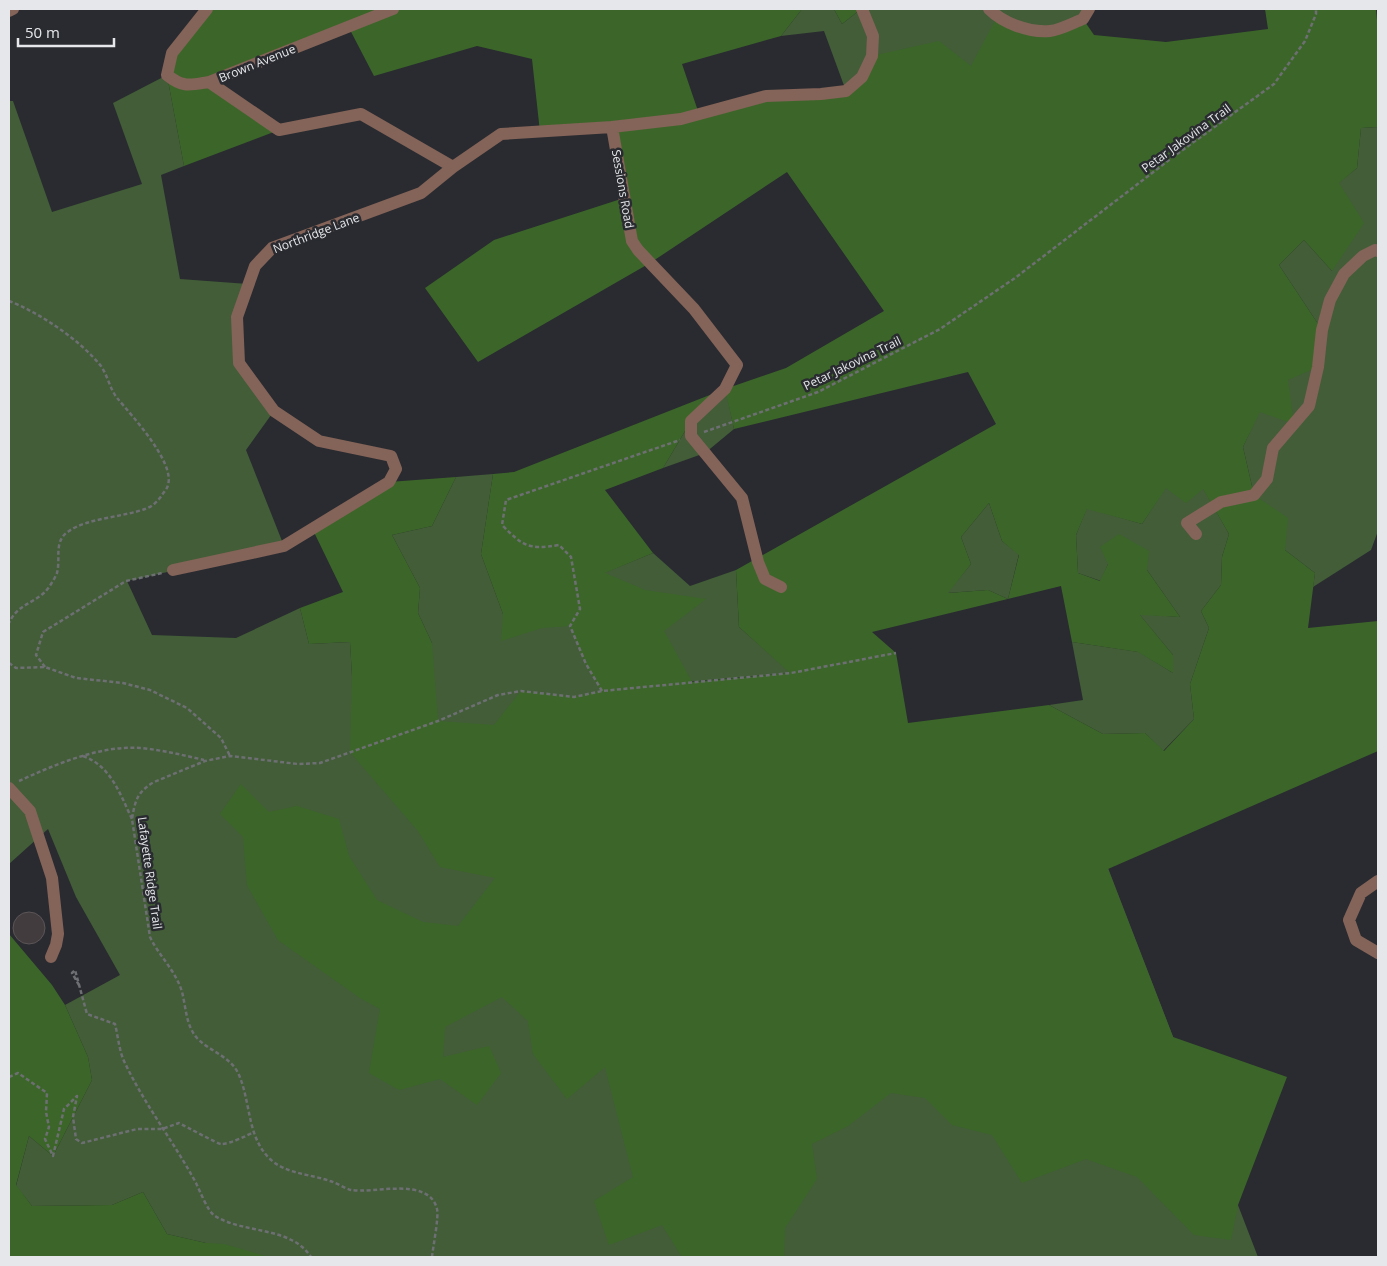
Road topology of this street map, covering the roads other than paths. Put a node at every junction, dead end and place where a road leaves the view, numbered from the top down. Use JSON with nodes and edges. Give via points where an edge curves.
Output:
{"nodes":[{"id":1,"x":13,"y":9,"type":"edge"},
{"id":2,"x":207,"y":9,"type":"edge"},
{"id":3,"x":393,"y":9,"type":"edge"},
{"id":4,"x":862,"y":9,"type":"edge"},
{"id":5,"x":989,"y":9,"type":"edge"},
{"id":6,"x":1089,"y":9,"type":"edge"},
{"id":7,"x":9,"y":11,"type":"edge"},
{"id":8,"x":209,"y":82,"type":"junction"},
{"id":9,"x":612,"y":127,"type":"junction"},
{"id":10,"x":452,"y":167,"type":"junction"},
{"id":11,"x":1378,"y":252,"type":"edge"},
{"id":12,"x":1196,"y":534,"type":"dead end"},
{"id":13,"x":173,"y":570,"type":"road end"},
{"id":14,"x":781,"y":587,"type":"dead end"},
{"id":15,"x":12,"y":785,"type":"edge"},
{"id":16,"x":1378,"y":881,"type":"edge"},
{"id":17,"x":1378,"y":953,"type":"edge"},
{"id":18,"x":51,"y":957,"type":"dead end"}],
"edges":[{"from":1,"to":7,"type":"street"},
{"from":2,"to":8,"type":"street","via":[[172,53],[167,76],[187,86]]},
{"from":3,"to":8,"type":"street","name":"Brown Avenue"},
{"from":4,"to":9,"type":"street","via":[[874,36],[872,56],[862,77],[846,91],[766,96],[681,119]]},
{"from":5,"to":6,"type":"street","via":[[997,17],[1020,28],[1050,31],[1083,19]]},
{"from":8,"to":10,"type":"street","name":"Brown Avenue","via":[[279,130],[361,114]]},
{"from":9,"to":10,"type":"street","name":"Northridge Lane","via":[[501,134]]},
{"from":9,"to":14,"type":"street","name":"Sessions Road","via":[[632,241],[694,310],[736,364],[725,389],[692,421],[691,436],[742,498],[765,579]]},
{"from":10,"to":13,"type":"street","name":"Northridge Lane","via":[[421,193],[272,248],[255,266],[237,317],[239,363],[274,411],[319,441],[390,456],[396,469],[389,482],[284,546]]},
{"from":11,"to":12,"type":"street","via":[[1375,250],[1363,256],[1344,274],[1330,300],[1309,406],[1274,448],[1267,479],[1254,494],[1221,502],[1187,523]]},
{"from":15,"to":18,"type":"street","via":[[30,811],[52,878],[58,934]]},
{"from":16,"to":17,"type":"street","via":[[1360,893],[1349,920],[1356,940]]}]}
